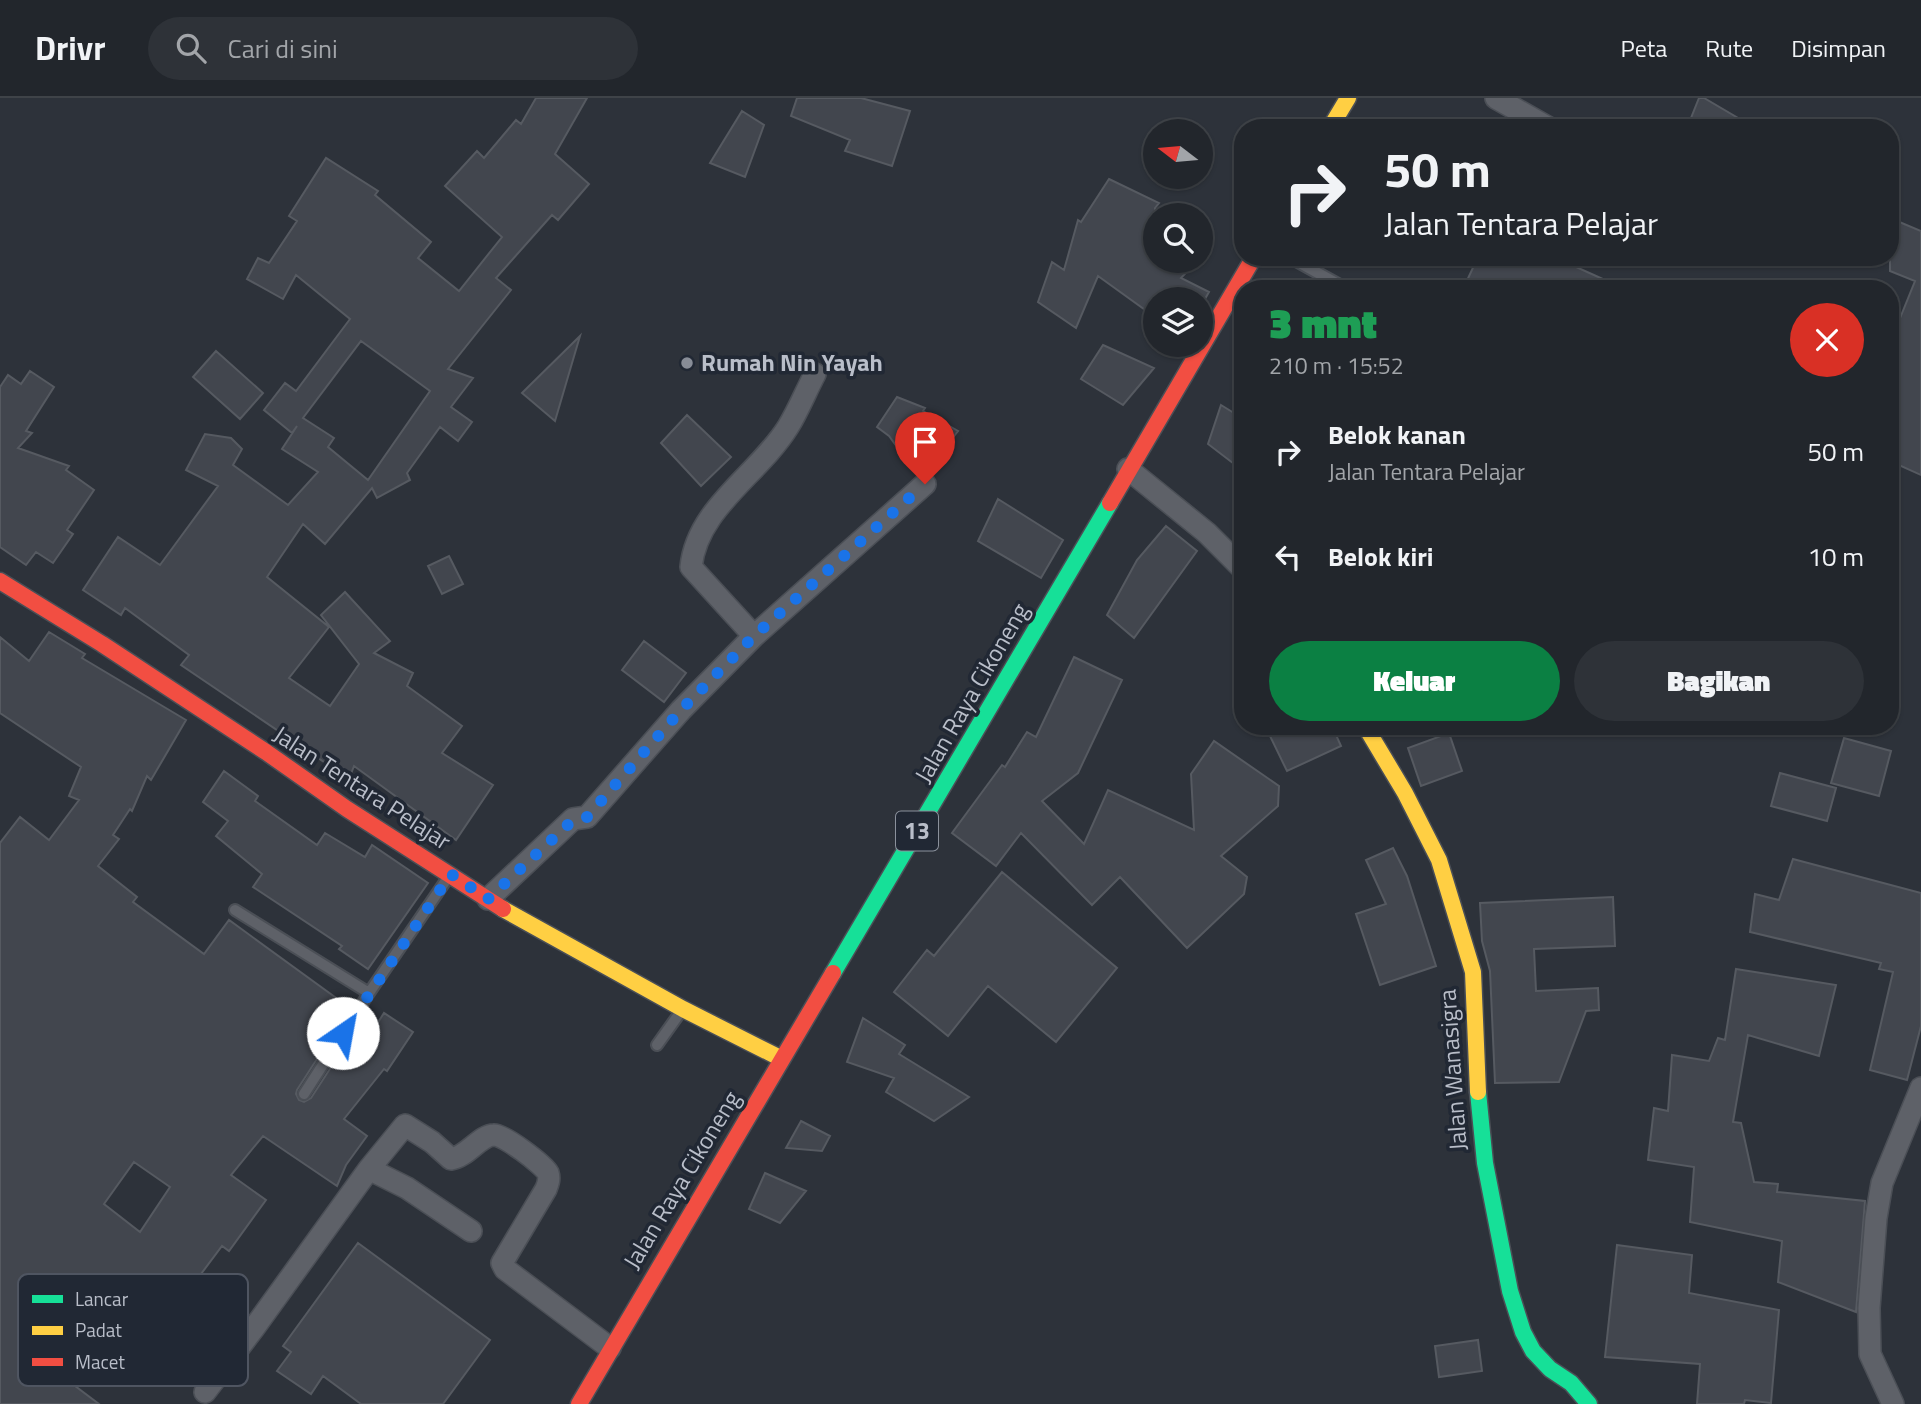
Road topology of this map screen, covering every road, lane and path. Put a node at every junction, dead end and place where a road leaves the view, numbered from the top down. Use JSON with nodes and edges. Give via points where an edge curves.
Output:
{"nodes":[{"id":1,"x":1348,"y":98,"type":"edge"},
{"id":2,"x":1496,"y":98,"type":"edge"},
{"id":3,"x":1336,"y":119,"type":"edge"},
{"id":4,"x":1533,"y":119,"type":"edge"},
{"id":5,"x":1305,"y":266,"type":"edge"},
{"id":6,"x":1331,"y":280,"type":"edge"},
{"id":7,"x":1234,"y":291,"type":"edge"},
{"id":8,"x":815,"y":374,"type":"dead end"},
{"id":9,"x":1128,"y":469,"type":"junction"},
{"id":10,"x":925,"y":484,"type":"dead end"},
{"id":11,"x":1234,"y":560,"type":"edge"},
{"id":12,"x":0,"y":581,"type":"edge"},
{"id":13,"x":754,"y":636,"type":"junction"},
{"id":14,"x":1370,"y":735,"type":"edge"},
{"id":15,"x":451,"y":874,"type":"junction"},
{"id":16,"x":488,"y":899,"type":"junction"},
{"id":17,"x":235,"y":910,"type":"dead end"},
{"id":18,"x":369,"y":993,"type":"junction"},
{"id":19,"x":683,"y":1009,"type":"junction"},
{"id":20,"x":657,"y":1045,"type":"dead end"},
{"id":21,"x":780,"y":1058,"type":"junction"},
{"id":22,"x":1921,"y":1088,"type":"edge"},
{"id":23,"x":304,"y":1094,"type":"dead end"},
{"id":24,"x":369,"y":1169,"type":"junction"},
{"id":25,"x":471,"y":1231,"type":"dead end"},
{"id":26,"x":248,"y":1336,"type":"edge"},
{"id":27,"x":610,"y":1348,"type":"junction"},
{"id":28,"x":210,"y":1386,"type":"edge"},
{"id":29,"x":205,"y":1392,"type":"dead end"},
{"id":30,"x":579,"y":1404,"type":"edge"},
{"id":31,"x":1589,"y":1404,"type":"edge"},
{"id":32,"x":1893,"y":1404,"type":"edge"}],
"edges":[{"from":1,"to":3,"type":"main road"},
{"from":2,"to":4,"type":"street"},
{"from":5,"to":6,"type":"lane"},
{"from":7,"to":9,"type":"main road","name":"Jalan Raya Cikoneng","number":"13"},
{"from":8,"to":13,"type":"street","via":[[787,428],[706,523],[692,554],[691,567]]},
{"from":9,"to":11,"type":"street"},
{"from":9,"to":21,"type":"main road","name":"Jalan Raya Cikoneng","number":"13"},
{"from":10,"to":13,"type":"street"},
{"from":12,"to":15,"type":"main road","name":"Jalan Tentara Pelajar"},
{"from":13,"to":16,"type":"street","via":[[587,817],[573,820]]},
{"from":14,"to":31,"type":"main road","name":"Jalan Wanasigra","via":[[1438,860],[1473,972],[1485,1163],[1510,1291],[1523,1332],[1550,1369]]},
{"from":15,"to":16,"type":"main road","name":"Jalan Tentara Pelajar"},
{"from":15,"to":18,"type":"lane"},
{"from":16,"to":19,"type":"main road","name":"Jalan Tentara Pelajar"},
{"from":17,"to":18,"type":"lane"},
{"from":18,"to":23,"type":"lane"},
{"from":19,"to":20,"type":"lane"},
{"from":19,"to":21,"type":"main road","name":"Jalan Tentara Pelajar"},
{"from":21,"to":27,"type":"main road","name":"Jalan Raya Cikoneng","number":"13"},
{"from":22,"to":32,"type":"street","via":[[1882,1182],[1869,1308],[1874,1366]]},
{"from":24,"to":25,"type":"street","via":[[407,1188]]},
{"from":24,"to":26,"type":"street"},
{"from":24,"to":27,"type":"street","via":[[405,1125],[451,1159],[490,1135],[500,1135],[536,1161],[550,1180],[502,1263]]},
{"from":27,"to":30,"type":"main road","name":"Jalan Raya Cikoneng","number":"13"},
{"from":28,"to":29,"type":"street"}]}
